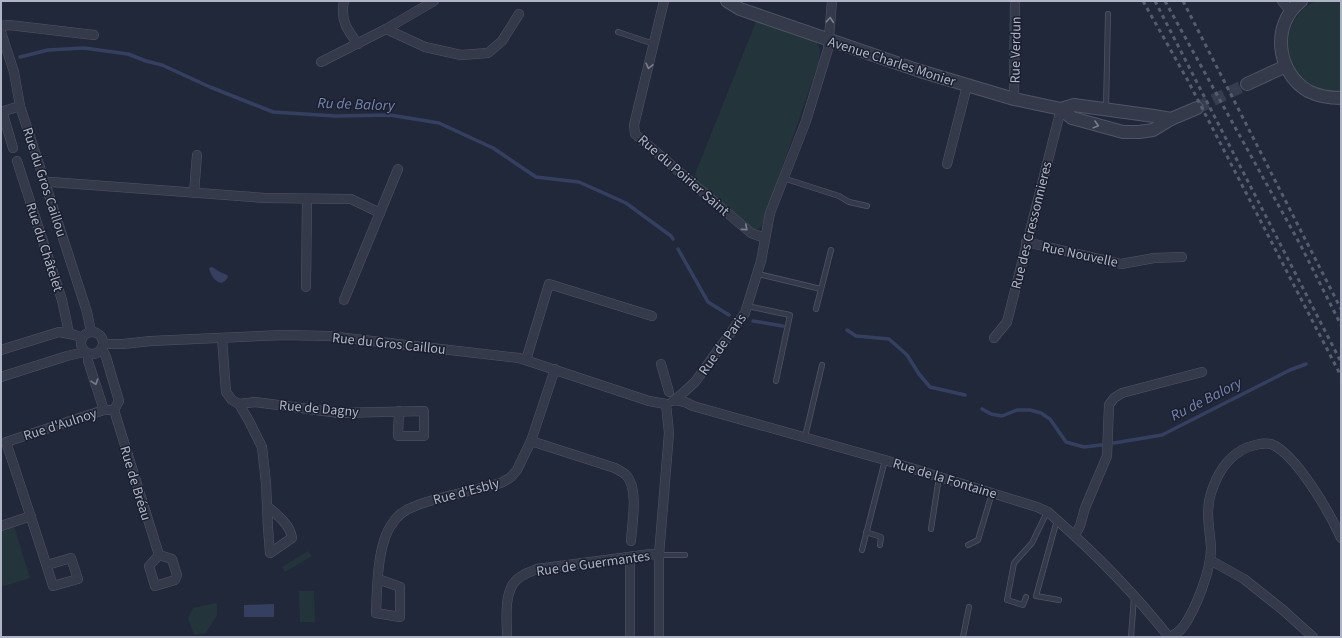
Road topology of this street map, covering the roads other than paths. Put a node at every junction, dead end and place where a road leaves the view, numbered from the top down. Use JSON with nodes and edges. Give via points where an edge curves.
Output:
{"nodes":[{"id":1,"x":344,"y":1,"type":"edge"},
{"id":2,"x":434,"y":1,"type":"edge"},
{"id":3,"x":664,"y":1,"type":"edge"},
{"id":4,"x":727,"y":1,"type":"edge"},
{"id":5,"x":832,"y":1,"type":"edge"},
{"id":6,"x":1015,"y":1,"type":"edge"},
{"id":7,"x":1282,"y":1,"type":"edge"},
{"id":8,"x":1301,"y":1,"type":"edge"},
{"id":9,"x":1291,"y":12,"type":"junction"},
{"id":10,"x":519,"y":14,"type":"dead end"},
{"id":11,"x":1108,"y":14,"type":"dead end"},
{"id":12,"x":1,"y":26,"type":"edge"},
{"id":13,"x":386,"y":30,"type":"junction"},
{"id":14,"x":618,"y":32,"type":"dead end"},
{"id":15,"x":94,"y":35,"type":"dead end"},
{"id":16,"x":2,"y":36,"type":"edge"},
{"id":17,"x":828,"y":39,"type":"junction"},
{"id":18,"x":358,"y":44,"type":"junction"},
{"id":19,"x":654,"y":44,"type":"junction"},
{"id":20,"x":321,"y":62,"type":"dead end"},
{"id":21,"x":1286,"y":66,"type":"junction"},
{"id":22,"x":1247,"y":84,"type":"tunnel mouth"},
{"id":23,"x":967,"y":86,"type":"junction"},
{"id":24,"x":1341,"y":98,"type":"edge"},
{"id":25,"x":1014,"y":99,"type":"junction"},
{"id":26,"x":20,"y":106,"type":"junction"},
{"id":27,"x":1197,"y":108,"type":"tunnel mouth"},
{"id":28,"x":1061,"y":109,"type":"junction"},
{"id":29,"x":1106,"y":110,"type":"junction"},
{"id":30,"x":1,"y":112,"type":"edge"},
{"id":31,"x":1171,"y":120,"type":"junction"},
{"id":32,"x":13,"y":148,"type":"dead end"},
{"id":33,"x":197,"y":155,"type":"dead end"},
{"id":34,"x":17,"y":161,"type":"dead end"},
{"id":35,"x":947,"y":164,"type":"dead end"},
{"id":36,"x":398,"y":168,"type":"dead end"},
{"id":37,"x":783,"y":178,"type":"junction"},
{"id":38,"x":45,"y":185,"type":"junction"},
{"id":39,"x":194,"y":193,"type":"junction"},
{"id":40,"x":307,"y":199,"type":"junction"},
{"id":41,"x":867,"y":206,"type":"dead end"},
{"id":42,"x":380,"y":213,"type":"junction"},
{"id":43,"x":765,"y":238,"type":"junction"},
{"id":44,"x":1026,"y":242,"type":"junction"},
{"id":45,"x":831,"y":250,"type":"dead end"},
{"id":46,"x":1182,"y":257,"type":"dead end"},
{"id":47,"x":758,"y":274,"type":"junction"},
{"id":48,"x":306,"y":287,"type":"dead end"},
{"id":49,"x":821,"y":289,"type":"junction"},
{"id":50,"x":344,"y":300,"type":"dead end"},
{"id":51,"x":748,"y":306,"type":"junction"},
{"id":52,"x":816,"y":309,"type":"dead end"},
{"id":53,"x":652,"y":316,"type":"dead end"},
{"id":54,"x":91,"y":332,"type":"junction"},
{"id":55,"x":69,"y":333,"type":"junction"},
{"id":56,"x":82,"y":338,"type":"junction"},
{"id":57,"x":222,"y":338,"type":"junction"},
{"id":58,"x":994,"y":338,"type":"dead end"},
{"id":59,"x":103,"y":346,"type":"junction"},
{"id":60,"x":1,"y":350,"type":"edge"},
{"id":61,"x":86,"y":353,"type":"junction"},
{"id":62,"x":526,"y":360,"type":"junction"},
{"id":63,"x":661,"y":364,"type":"dead end"},
{"id":64,"x":822,"y":365,"type":"dead end"},
{"id":65,"x":554,"y":369,"type":"junction"},
{"id":66,"x":1202,"y":372,"type":"dead end"},
{"id":67,"x":1,"y":377,"type":"edge"},
{"id":68,"x":776,"y":381,"type":"dead end"},
{"id":69,"x":668,"y":392,"type":"dead end"},
{"id":70,"x":670,"y":402,"type":"junction"},
{"id":71,"x":239,"y":404,"type":"junction"},
{"id":72,"x":109,"y":410,"type":"junction"},
{"id":73,"x":399,"y":411,"type":"dead end"},
{"id":74,"x":805,"y":437,"type":"junction"},
{"id":75,"x":531,"y":441,"type":"junction"},
{"id":76,"x":885,"y":460,"type":"junction"},
{"id":77,"x":939,"y":477,"type":"junction"},
{"id":78,"x":992,"y":493,"type":"junction"},
{"id":79,"x":267,"y":506,"type":"junction"},
{"id":80,"x":1047,"y":512,"type":"junction"},
{"id":81,"x":31,"y":516,"type":"junction"},
{"id":82,"x":1057,"y":520,"type":"junction"},
{"id":83,"x":1,"y":526,"type":"edge"},
{"id":84,"x":931,"y":529,"type":"dead end"},
{"id":85,"x":866,"y":532,"type":"junction"},
{"id":86,"x":1075,"y":535,"type":"junction"},
{"id":87,"x":1341,"y":538,"type":"edge"},
{"id":88,"x":631,"y":540,"type":"dead end"},
{"id":89,"x":880,"y":545,"type":"dead end"},
{"id":90,"x":968,"y":545,"type":"dead end"},
{"id":91,"x":862,"y":550,"type":"dead end"},
{"id":92,"x":159,"y":555,"type":"dead end"},
{"id":93,"x":660,"y":555,"type":"junction"},
{"id":94,"x":685,"y":555,"type":"dead end"},
{"id":95,"x":630,"y":557,"type":"junction"},
{"id":96,"x":1210,"y":560,"type":"junction"},
{"id":97,"x":47,"y":565,"type":"dead end"},
{"id":98,"x":378,"y":579,"type":"junction"},
{"id":99,"x":1134,"y":595,"type":"junction"},
{"id":100,"x":1026,"y":597,"type":"dead end"},
{"id":101,"x":1059,"y":600,"type":"dead end"},
{"id":102,"x":969,"y":607,"type":"dead end"},
{"id":103,"x":507,"y":637,"type":"edge"},
{"id":104,"x":630,"y":637,"type":"edge"},
{"id":105,"x":659,"y":637,"type":"edge"},
{"id":106,"x":963,"y":637,"type":"edge"},
{"id":107,"x":1131,"y":637,"type":"edge"},
{"id":108,"x":1170,"y":637,"type":"edge"},
{"id":109,"x":1313,"y":637,"type":"edge"}],
"edges":[{"from":1,"to":18,"type":"street","via":[[347,31]]},
{"from":2,"to":13,"type":"street"},
{"from":3,"to":19,"type":"street","name":"Rue du Poirier Saint"},
{"from":4,"to":17,"type":"street","name":"Avenue Charles Monier","via":[[740,9]]},
{"from":17,"to":5,"type":"street","name":"Rue de Paris","one_way":true},
{"from":6,"to":25,"type":"street","name":"Rue Verdun"},
{"from":7,"to":9,"type":"street"},
{"from":8,"to":9,"type":"street"},
{"from":9,"to":21,"type":"street","via":[[1281,38],[1281,53]]},
{"from":10,"to":13,"type":"street","via":[[502,41],[488,53],[461,56],[425,47]]},
{"from":11,"to":29,"type":"lane"},
{"from":12,"to":15,"type":"street"},
{"from":13,"to":18,"type":"street"},
{"from":14,"to":19,"type":"lane"},
{"from":16,"to":26,"type":"street","name":"Rue du Gros Caillou","via":[[14,72]]},
{"from":17,"to":23,"type":"street","name":"Avenue Charles Monier"},
{"from":17,"to":37,"type":"street","name":"Rue de Paris","via":[[828,48],[806,121]]},
{"from":18,"to":20,"type":"street"},
{"from":19,"to":43,"type":"street","name":"Rue du Poirier Saint","one_way":true,"via":[[634,125],[635,134],[751,233]]},
{"from":21,"to":22,"type":"street"},
{"from":21,"to":24,"type":"street","via":[[1295,80],[1308,91],[1324,97]]},
{"from":23,"to":25,"type":"street","name":"Avenue Charles Monier"},
{"from":23,"to":35,"type":"street"},
{"from":25,"to":28,"type":"street","name":"Avenue Charles Monier"},
{"from":26,"to":30,"type":"street"},
{"from":26,"to":38,"type":"street","name":"Rue du Gros Caillou"},
{"from":27,"to":31,"type":"street","name":"Avenue Charles Monier"},
{"from":28,"to":29,"type":"street","name":"Avenue Charles Monier","via":[[1074,105]]},
{"from":28,"to":31,"type":"street","name":"Avenue Charles Monier","one_way":true,"via":[[1072,118],[1123,132],[1153,130]]},
{"from":28,"to":44,"type":"street","name":"Rue des Cressonnieres"},
{"from":29,"to":31,"type":"street","name":"Avenue Charles Monier"},
{"from":30,"to":32,"type":"street"},
{"from":33,"to":39,"type":"street"},
{"from":34,"to":55,"type":"street","name":"Rue du Châtelet","via":[[62,300]]},
{"from":36,"to":42,"type":"street"},
{"from":37,"to":41,"type":"lane"},
{"from":37,"to":43,"type":"street","name":"Rue de Paris","via":[[770,213]]},
{"from":38,"to":39,"type":"street","via":[[51,182]]},
{"from":38,"to":54,"type":"street","name":"Rue du Gros Caillou","via":[[87,312]]},
{"from":39,"to":40,"type":"street"},
{"from":40,"to":42,"type":"street","via":[[351,199]]},
{"from":40,"to":48,"type":"street"},
{"from":42,"to":50,"type":"street"},
{"from":43,"to":47,"type":"street","name":"Rue de Paris"},
{"from":44,"to":46,"type":"street","name":"Rue Nouvelle","via":[[1121,264],[1154,258]]},
{"from":44,"to":58,"type":"street","name":"Rue des Cressonnieres","via":[[1006,322]]},
{"from":45,"to":49,"type":"lane"},
{"from":47,"to":49,"type":"lane"},
{"from":47,"to":51,"type":"street","name":"Rue de Paris"},
{"from":49,"to":52,"type":"lane"},
{"from":51,"to":68,"type":"lane","via":[[790,315]]},
{"from":51,"to":70,"type":"street","name":"Rue de Paris","via":[[695,382]]},
{"from":53,"to":62,"type":"street","via":[[549,284]]},
{"from":54,"to":56,"type":"street"},
{"from":54,"to":59,"type":"street","via":[[101,336]]},
{"from":55,"to":56,"type":"street"},
{"from":55,"to":60,"type":"street","via":[[59,332]]},
{"from":56,"to":61,"type":"street","via":[[81,345]]},
{"from":57,"to":59,"type":"street","name":"Rue du Gros Caillou","via":[[151,340]]},
{"from":57,"to":62,"type":"street","name":"Rue du Gros Caillou","via":[[329,336]]},
{"from":57,"to":71,"type":"street","via":[[226,392]]},
{"from":59,"to":61,"type":"street","via":[[96,354]]},
{"from":59,"to":72,"type":"street","name":"Rue d'Aulnoy","via":[[120,401]]},
{"from":61,"to":67,"type":"street","via":[[67,356]]},
{"from":61,"to":72,"type":"street","name":"Rue de Bréau","one_way":true},
{"from":62,"to":65,"type":"street","name":"Rue du Gros Caillou"},
{"from":63,"to":69,"type":"street"},
{"from":64,"to":74,"type":"lane"},
{"from":65,"to":70,"type":"street","name":"Rue du Gros Caillou","via":[[649,401]]},
{"from":65,"to":75,"type":"street","name":"Rue d'Esbly"},
{"from":66,"to":86,"type":"street","via":[[1122,393],[1114,398],[1109,405],[1108,456]]},
{"from":70,"to":74,"type":"street","name":"Rue de la Fontaine","via":[[685,402]]},
{"from":70,"to":93,"type":"street"},
{"from":71,"to":73,"type":"street","name":"Rue de Dagny","via":[[255,402],[339,413]]},
{"from":71,"to":79,"type":"street","via":[[262,447]]},
{"from":72,"to":81,"type":"street","name":"Rue d'Aulnoy","via":[[6,442]]},
{"from":72,"to":92,"type":"street","name":"Rue de Bréau"},
{"from":74,"to":76,"type":"street","name":"Rue de la Fontaine"},
{"from":75,"to":88,"type":"street","via":[[615,468],[626,475],[632,485],[634,498]]},
{"from":75,"to":98,"type":"street","name":"Rue d'Esbly","via":[[517,470],[501,483],[428,501],[401,514],[391,525],[386,536]]},
{"from":76,"to":77,"type":"street","name":"Rue de la Fontaine"},
{"from":76,"to":85,"type":"lane"},
{"from":77,"to":78,"type":"street","name":"Rue de la Fontaine"},
{"from":77,"to":84,"type":"lane"},
{"from":78,"to":80,"type":"street","name":"Rue de la Fontaine"},
{"from":78,"to":90,"type":"lane","via":[[978,540]]},
{"from":79,"to":79,"type":"street","via":[[268,528],[270,553],[292,538],[291,530]]},
{"from":80,"to":82,"type":"street","name":"Rue de la Fontaine"},
{"from":80,"to":100,"type":"lane","via":[[1032,543],[1014,563],[1007,600],[1023,605]]},
{"from":81,"to":83,"type":"street"},
{"from":81,"to":97,"type":"street","name":"Rue d'Aulnoy"},
{"from":82,"to":86,"type":"street","name":"Rue de la Fontaine"},
{"from":82,"to":101,"type":"lane","via":[[1036,596]]},
{"from":85,"to":89,"type":"lane","via":[[881,537]]},
{"from":85,"to":91,"type":"lane"},
{"from":86,"to":99,"type":"street","name":"Rue de la Fontaine"},
{"from":87,"to":96,"type":"street","via":[[1310,484],[1286,454],[1270,444],[1250,445],[1235,454],[1222,467],[1210,495]]},
{"from":93,"to":94,"type":"lane"},
{"from":93,"to":95,"type":"street","name":"Rue de Guermantes"},
{"from":93,"to":105,"type":"street"},
{"from":95,"to":103,"type":"street","name":"Rue de Guermantes","via":[[537,569],[524,575],[513,583],[509,595]]},
{"from":95,"to":104,"type":"street"},
{"from":96,"to":108,"type":"street","via":[[1200,596],[1182,627]]},
{"from":96,"to":109,"type":"street","via":[[1244,580],[1284,610]]},
{"from":98,"to":98,"type":"street","name":"Rue d'Esbly","via":[[376,613],[400,617],[400,587]]},
{"from":99,"to":107,"type":"lane"},
{"from":99,"to":108,"type":"street","name":"Rue de la Fontaine"},
{"from":102,"to":106,"type":"lane"}]}
